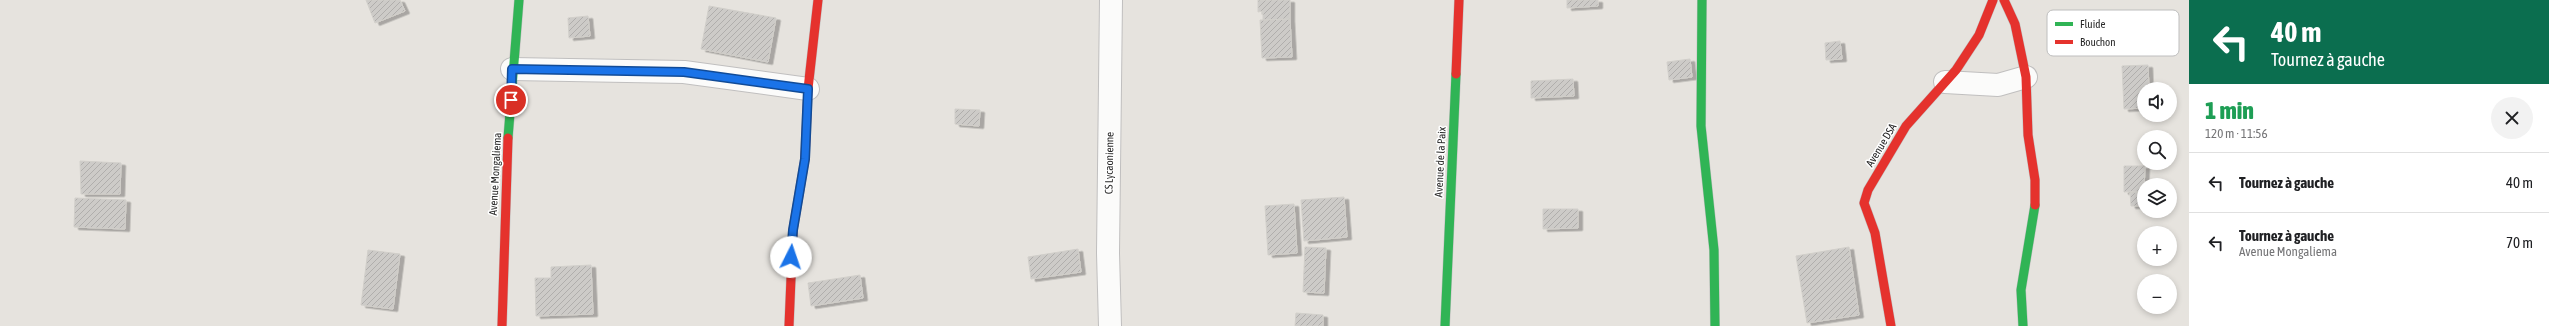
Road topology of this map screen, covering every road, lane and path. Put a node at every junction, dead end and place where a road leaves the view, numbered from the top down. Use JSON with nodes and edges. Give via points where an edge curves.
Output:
{"nodes":[{"id":1,"x":519,"y":0,"type":"edge"},
{"id":2,"x":818,"y":0,"type":"edge"},
{"id":3,"x":1111,"y":0,"type":"edge"},
{"id":4,"x":1460,"y":0,"type":"edge"},
{"id":5,"x":1702,"y":0,"type":"edge"},
{"id":6,"x":1993,"y":0,"type":"edge"},
{"id":7,"x":2004,"y":0,"type":"edge"},
{"id":8,"x":512,"y":69,"type":"junction"},
{"id":9,"x":2026,"y":77,"type":"junction"},
{"id":10,"x":1945,"y":82,"type":"junction"},
{"id":11,"x":808,"y":89,"type":"junction"},
{"id":12,"x":502,"y":326,"type":"edge"},
{"id":13,"x":789,"y":326,"type":"edge"},
{"id":14,"x":1110,"y":326,"type":"edge"},
{"id":15,"x":1445,"y":326,"type":"edge"},
{"id":16,"x":1715,"y":326,"type":"edge"},
{"id":17,"x":1891,"y":326,"type":"edge"},
{"id":18,"x":2023,"y":326,"type":"edge"}],
"edges":[{"from":1,"to":8,"type":"street","name":"Avenue Mongaliema"},
{"from":2,"to":11,"type":"street"},
{"from":3,"to":14,"type":"street","name":"CS Lycaonienne","via":[[1108,253]]},
{"from":4,"to":15,"type":"street","name":"Avenue de la Paix"},
{"from":5,"to":16,"type":"street","via":[[1700,126],[1714,250]]},
{"from":6,"to":10,"type":"street","name":"Avenue DSA","via":[[1979,35]]},
{"from":7,"to":9,"type":"street","via":[[2015,24]]},
{"from":8,"to":11,"type":"street","via":[[684,72]]},
{"from":8,"to":12,"type":"street","name":"Avenue Mongaliema"},
{"from":9,"to":10,"type":"street","via":[[1998,85]]},
{"from":9,"to":18,"type":"street","via":[[2035,215],[2021,290]]},
{"from":10,"to":17,"type":"street","name":"Avenue DSA","via":[[1906,126],[1868,190],[1864,203],[1875,234]]},
{"from":11,"to":13,"type":"street","via":[[805,159],[793,230]]}]}
